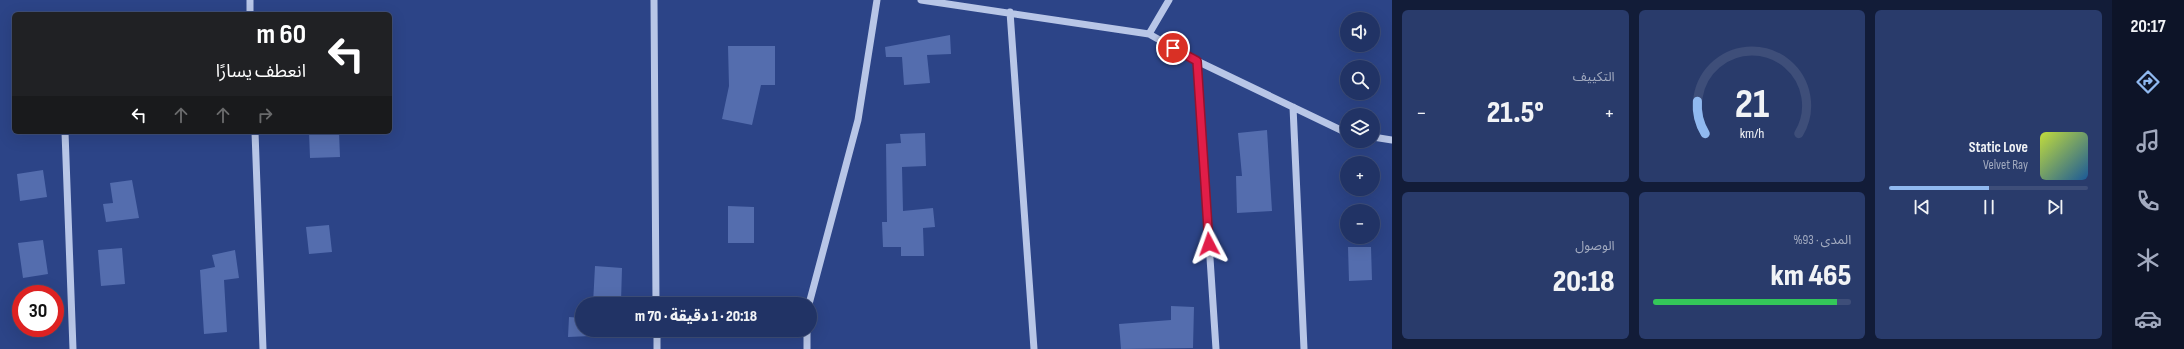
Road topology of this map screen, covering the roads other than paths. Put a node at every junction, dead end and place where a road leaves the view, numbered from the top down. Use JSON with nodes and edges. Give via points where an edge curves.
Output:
{"nodes":[{"id":1,"x":250,"y":0,"type":"edge"},
{"id":2,"x":654,"y":0,"type":"edge"},
{"id":3,"x":877,"y":0,"type":"edge"},
{"id":4,"x":921,"y":0,"type":"edge"},
{"id":5,"x":1169,"y":0,"type":"edge"},
{"id":6,"x":250,"y":12,"type":"edge"},
{"id":7,"x":1010,"y":12,"type":"junction"},
{"id":8,"x":1149,"y":34,"type":"junction"},
{"id":9,"x":1197,"y":61,"type":"junction"},
{"id":10,"x":1293,"y":107,"type":"junction"},
{"id":11,"x":1340,"y":130,"type":"edge"},
{"id":12,"x":65,"y":134,"type":"edge"},
{"id":13,"x":255,"y":134,"type":"edge"},
{"id":14,"x":1380,"y":138,"type":"edge"},
{"id":15,"x":1392,"y":140,"type":"edge"},
{"id":16,"x":656,"y":297,"type":"edge"},
{"id":17,"x":811,"y":297,"type":"edge"},
{"id":18,"x":657,"y":337,"type":"edge"},
{"id":19,"x":807,"y":337,"type":"edge"},
{"id":20,"x":74,"y":349,"type":"edge"},
{"id":21,"x":263,"y":349,"type":"edge"},
{"id":22,"x":657,"y":349,"type":"edge"},
{"id":23,"x":807,"y":349,"type":"edge"},
{"id":24,"x":1034,"y":349,"type":"edge"},
{"id":25,"x":1216,"y":349,"type":"edge"},
{"id":26,"x":1304,"y":349,"type":"edge"}],
"edges":[{"from":1,"to":6,"type":"street"},
{"from":2,"to":16,"type":"street"},
{"from":3,"to":17,"type":"street","via":[[858,120]]},
{"from":4,"to":7,"type":"street"},
{"from":5,"to":8,"type":"street"},
{"from":7,"to":8,"type":"street"},
{"from":7,"to":24,"type":"street"},
{"from":8,"to":9,"type":"street"},
{"from":9,"to":10,"type":"street"},
{"from":9,"to":25,"type":"street"},
{"from":10,"to":11,"type":"street"},
{"from":10,"to":26,"type":"street"},
{"from":12,"to":20,"type":"street"},
{"from":13,"to":21,"type":"street"},
{"from":14,"to":15,"type":"street"},
{"from":18,"to":22,"type":"street"},
{"from":19,"to":23,"type":"street"}]}
